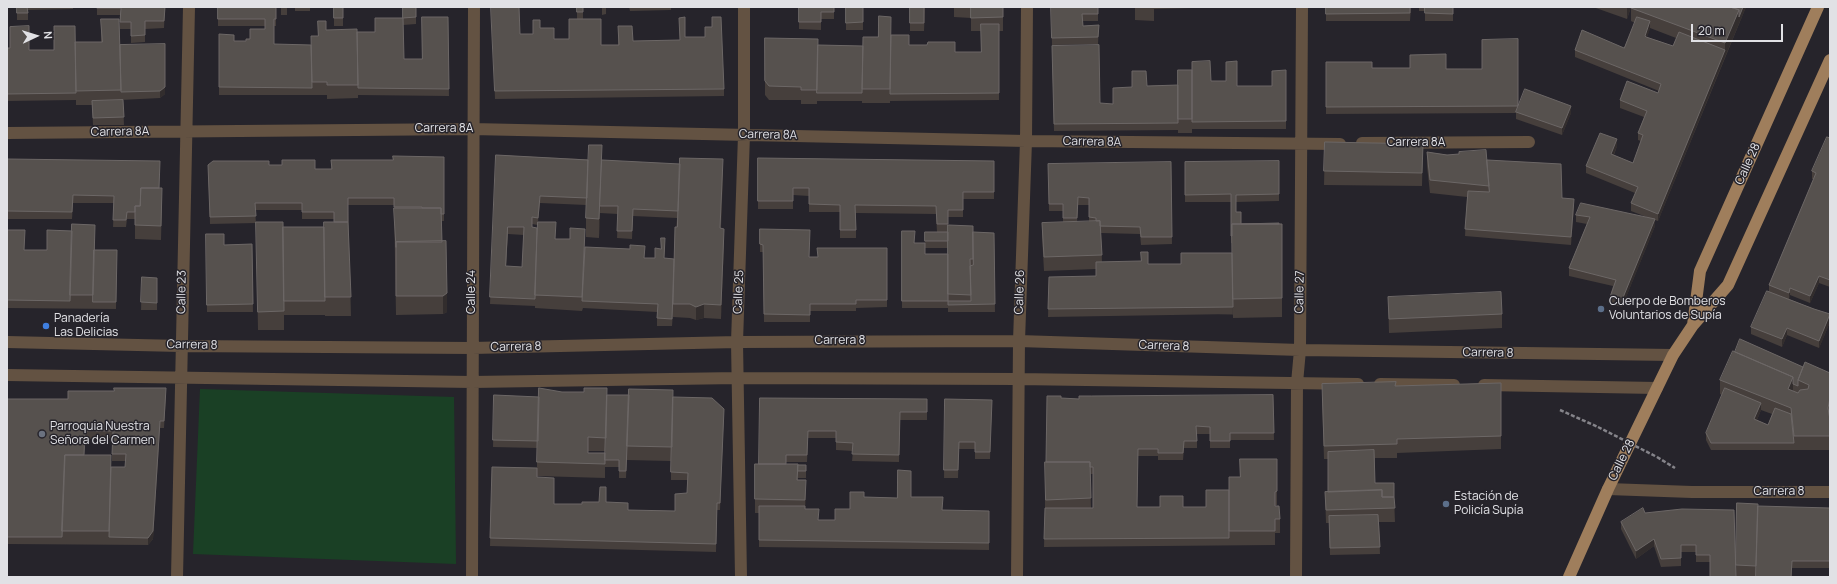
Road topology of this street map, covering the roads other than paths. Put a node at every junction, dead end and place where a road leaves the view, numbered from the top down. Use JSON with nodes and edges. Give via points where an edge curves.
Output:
{"nodes":[{"id":1,"x":190,"y":7,"type":"edge"},
{"id":2,"x":474,"y":7,"type":"edge"},
{"id":3,"x":744,"y":7,"type":"edge"},
{"id":4,"x":1027,"y":7,"type":"edge"},
{"id":5,"x":1302,"y":7,"type":"edge"},
{"id":6,"x":1818,"y":7,"type":"edge"},
{"id":7,"x":1830,"y":60,"type":"edge"},
{"id":8,"x":472,"y":129,"type":"junction"},
{"id":9,"x":186,"y":131,"type":"junction"},
{"id":10,"x":7,"y":133,"type":"edge"},
{"id":11,"x":744,"y":135,"type":"junction"},
{"id":12,"x":1026,"y":141,"type":"junction"},
{"id":13,"x":1529,"y":142,"type":"dead end"},
{"id":14,"x":1302,"y":144,"type":"junction"},
{"id":15,"x":1693,"y":324,"type":"junction"},
{"id":16,"x":1019,"y":341,"type":"junction"},
{"id":17,"x":7,"y":342,"type":"edge"},
{"id":18,"x":737,"y":342,"type":"junction"},
{"id":19,"x":180,"y":346,"type":"junction"},
{"id":20,"x":472,"y":348,"type":"junction"},
{"id":21,"x":1300,"y":350,"type":"junction"},
{"id":22,"x":1673,"y":355,"type":"junction"},
{"id":23,"x":7,"y":375,"type":"edge"},
{"id":24,"x":180,"y":378,"type":"junction"},
{"id":25,"x":738,"y":378,"type":"junction"},
{"id":26,"x":1018,"y":379,"type":"junction"},
{"id":27,"x":472,"y":382,"type":"junction"},
{"id":28,"x":1297,"y":383,"type":"junction"},
{"id":29,"x":1657,"y":388,"type":"junction"},
{"id":30,"x":1608,"y":489,"type":"junction"},
{"id":31,"x":1830,"y":492,"type":"edge"},
{"id":32,"x":176,"y":577,"type":"edge"},
{"id":33,"x":472,"y":577,"type":"edge"},
{"id":34,"x":741,"y":577,"type":"edge"},
{"id":35,"x":1017,"y":577,"type":"edge"},
{"id":36,"x":1296,"y":577,"type":"edge"},
{"id":37,"x":1569,"y":577,"type":"edge"}],
"edges":[{"from":1,"to":9,"type":"street","name":"Calle 23"},
{"from":2,"to":8,"type":"street","name":"Calle 24"},
{"from":3,"to":11,"type":"street","name":"Calle 25"},
{"from":4,"to":12,"type":"street","name":"Calle 26"},
{"from":5,"to":14,"type":"street","name":"Calle 27"},
{"from":6,"to":15,"type":"main road","name":"Calle 28","via":[[1700,271]]},
{"from":7,"to":15,"type":"main road","name":"Calle 28","via":[[1728,285]]},
{"from":8,"to":9,"type":"street","name":"Carrera 8A"},
{"from":8,"to":11,"type":"street","name":"Carrera 8A"},
{"from":8,"to":20,"type":"street","name":"Calle 24"},
{"from":9,"to":10,"type":"street","name":"Carrera 8A"},
{"from":9,"to":19,"type":"street","name":"Calle 23"},
{"from":11,"to":12,"type":"street","name":"Carrera 8A"},
{"from":11,"to":18,"type":"street","name":"Calle 25"},
{"from":12,"to":14,"type":"street","name":"Carrera 8A"},
{"from":12,"to":16,"type":"street","name":"Calle 26"},
{"from":13,"to":14,"type":"street","name":"Carrera 8A"},
{"from":14,"to":21,"type":"street","name":"Calle 27"},
{"from":15,"to":22,"type":"main road","name":"Calle 28"},
{"from":16,"to":18,"type":"street","name":"Carrera 8"},
{"from":16,"to":21,"type":"street","name":"Carrera 8"},
{"from":16,"to":26,"type":"street","name":"Calle 26"},
{"from":17,"to":19,"type":"street","name":"Carrera 8"},
{"from":18,"to":20,"type":"street","name":"Carrera 8"},
{"from":18,"to":25,"type":"street","name":"Calle 25"},
{"from":19,"to":20,"type":"street","name":"Carrera 8"},
{"from":19,"to":24,"type":"street","name":"Calle 23"},
{"from":20,"to":27,"type":"street","name":"Calle 24"},
{"from":21,"to":22,"type":"street","name":"Carrera 8"},
{"from":21,"to":28,"type":"street","name":"Calle 27"},
{"from":22,"to":29,"type":"main road","name":"Calle 28"},
{"from":23,"to":24,"type":"street"},
{"from":24,"to":27,"type":"street"},
{"from":24,"to":32,"type":"street","name":"Calle 23"},
{"from":25,"to":26,"type":"street"},
{"from":25,"to":27,"type":"street"},
{"from":25,"to":34,"type":"street","name":"Calle 25"},
{"from":26,"to":28,"type":"street"},
{"from":26,"to":35,"type":"street","name":"Calle 26"},
{"from":27,"to":33,"type":"street","name":"Calle 24"},
{"from":28,"to":29,"type":"street"},
{"from":28,"to":36,"type":"street","name":"Calle 27"},
{"from":29,"to":30,"type":"main road","name":"Calle 28"},
{"from":30,"to":31,"type":"street","name":"Carrera 8"},
{"from":30,"to":37,"type":"main road","name":"Calle 28"}]}
